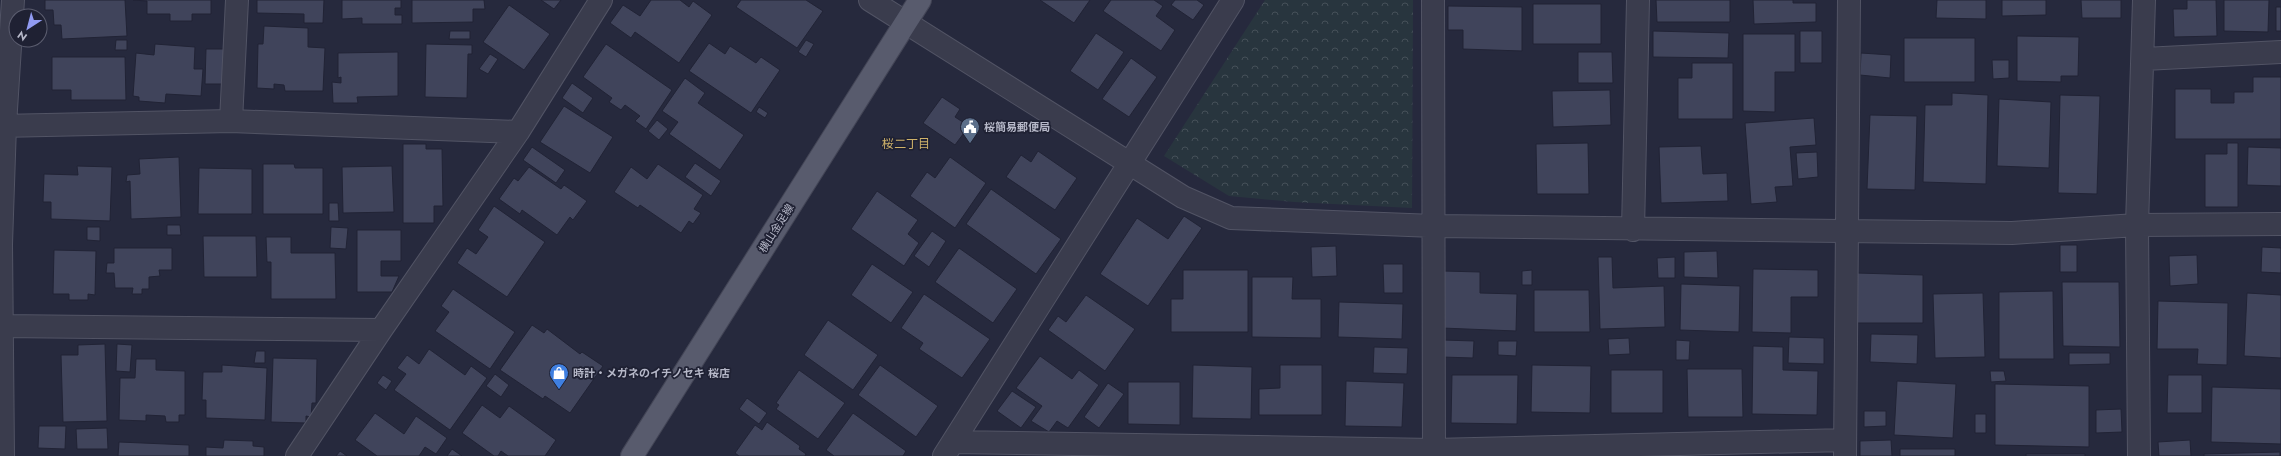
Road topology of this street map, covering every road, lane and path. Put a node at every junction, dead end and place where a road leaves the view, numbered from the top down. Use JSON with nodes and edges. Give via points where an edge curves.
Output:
{"nodes":[{"id":1,"x":13,"y":0,"type":"edge"},
{"id":2,"x":238,"y":0,"type":"edge"},
{"id":3,"x":602,"y":0,"type":"edge"},
{"id":4,"x":870,"y":0,"type":"edge"},
{"id":5,"x":920,"y":0,"type":"edge"},
{"id":6,"x":1233,"y":0,"type":"edge"},
{"id":7,"x":1433,"y":0,"type":"edge"},
{"id":8,"x":1638,"y":0,"type":"edge"},
{"id":9,"x":1850,"y":0,"type":"edge"},
{"id":10,"x":2144,"y":0,"type":"edge"},
{"id":11,"x":906,"y":21,"type":"junction"},
{"id":12,"x":2281,"y":52,"type":"edge"},
{"id":13,"x":2144,"y":58,"type":"junction"},
{"id":14,"x":231,"y":121,"type":"junction"},
{"id":15,"x":3,"y":125,"type":"edge"},
{"id":16,"x":518,"y":132,"type":"junction"},
{"id":17,"x":1130,"y":165,"type":"junction"},
{"id":18,"x":2281,"y":224,"type":"edge"},
{"id":19,"x":2137,"y":225,"type":"junction"},
{"id":20,"x":1434,"y":226,"type":"junction"},
{"id":21,"x":1633,"y":230,"type":"junction"},
{"id":22,"x":1847,"y":231,"type":"junction"},
{"id":23,"x":3,"y":326,"type":"junction"},
{"id":24,"x":381,"y":330,"type":"junction"},
{"id":25,"x":1845,"y":448,"type":"edge"},
{"id":26,"x":948,"y":449,"type":"edge"},
{"id":27,"x":1434,"y":453,"type":"edge"},
{"id":28,"x":3,"y":456,"type":"edge"},
{"id":29,"x":297,"y":456,"type":"edge"},
{"id":30,"x":632,"y":456,"type":"edge"},
{"id":31,"x":2139,"y":456,"type":"edge"}],
"edges":[{"from":1,"to":15,"type":"street"},
{"from":2,"to":14,"type":"street"},
{"from":3,"to":16,"type":"street"},
{"from":4,"to":11,"type":"street"},
{"from":5,"to":11,"type":"main road","name":"横山金足線"},
{"from":6,"to":17,"type":"street"},
{"from":7,"to":20,"type":"street"},
{"from":8,"to":21,"type":"street"},
{"from":9,"to":22,"type":"street"},
{"from":10,"to":13,"type":"street"},
{"from":11,"to":17,"type":"street"},
{"from":11,"to":30,"type":"main road","name":"横山金足線"},
{"from":12,"to":13,"type":"street"},
{"from":13,"to":19,"type":"street"},
{"from":14,"to":15,"type":"street"},
{"from":14,"to":16,"type":"street"},
{"from":15,"to":23,"type":"street"},
{"from":16,"to":24,"type":"street"},
{"from":17,"to":20,"type":"street","via":[[1183,197],[1231,218]]},
{"from":17,"to":26,"type":"street"},
{"from":18,"to":19,"type":"street"},
{"from":19,"to":22,"type":"street","via":[[2012,233]]},
{"from":19,"to":31,"type":"street"},
{"from":20,"to":21,"type":"street"},
{"from":20,"to":27,"type":"street"},
{"from":21,"to":22,"type":"street"},
{"from":22,"to":25,"type":"street"},
{"from":23,"to":24,"type":"street"},
{"from":23,"to":28,"type":"street"},
{"from":24,"to":29,"type":"street"},
{"from":25,"to":27,"type":"street"},
{"from":26,"to":27,"type":"street"}]}
